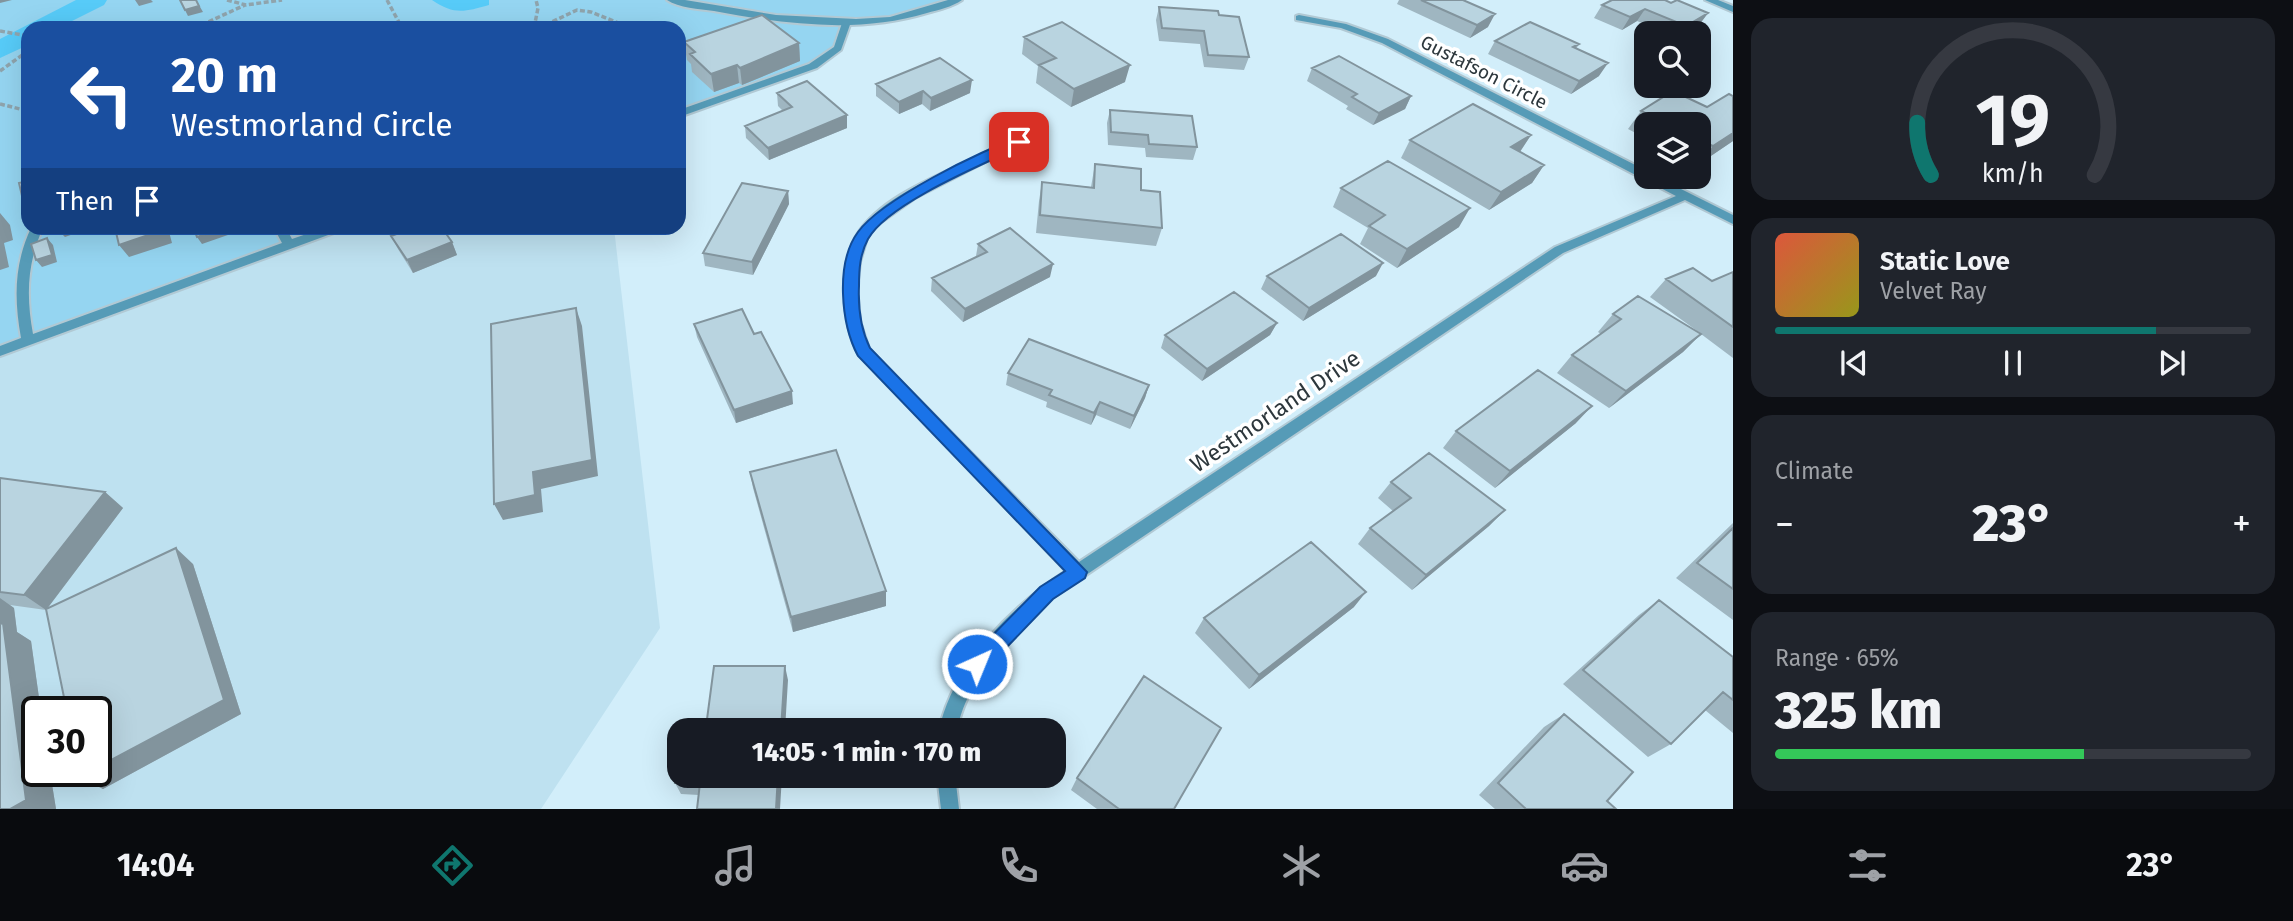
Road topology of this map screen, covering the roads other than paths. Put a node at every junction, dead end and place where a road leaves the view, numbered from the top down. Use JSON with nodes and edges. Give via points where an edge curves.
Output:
{"nodes":[{"id":1,"x":672,"y":0,"type":"edge"},
{"id":2,"x":957,"y":0,"type":"edge"},
{"id":3,"x":1710,"y":0,"type":"edge"},
{"id":4,"x":1733,"y":9,"type":"edge"},
{"id":5,"x":1299,"y":18,"type":"dead end"},
{"id":6,"x":846,"y":22,"type":"junction"},
{"id":7,"x":686,"y":111,"type":"edge"},
{"id":8,"x":1019,"y":142,"type":"dead end"},
{"id":9,"x":1634,"y":169,"type":"edge"},
{"id":10,"x":1672,"y":189,"type":"edge"},
{"id":11,"x":1685,"y":196,"type":"junction"},
{"id":12,"x":1733,"y":220,"type":"edge"},
{"id":13,"x":34,"y":235,"type":"edge"},
{"id":14,"x":284,"y":235,"type":"edge"},
{"id":15,"x":315,"y":235,"type":"edge"},
{"id":16,"x":289,"y":244,"type":"junction"},
{"id":17,"x":28,"y":341,"type":"junction"},
{"id":18,"x":0,"y":351,"type":"edge"},
{"id":19,"x":1078,"y":572,"type":"junction"},
{"id":20,"x":950,"y":718,"type":"edge"},
{"id":21,"x":948,"y":788,"type":"edge"},
{"id":22,"x":950,"y":809,"type":"edge"}],
"edges":[{"from":1,"to":6,"type":"street","via":[[746,13]]},
{"from":2,"to":6,"type":"street","via":[[882,21]]},
{"from":3,"to":4,"type":"street"},
{"from":5,"to":9,"type":"street","name":"Gustafson Circle","via":[[1343,26],[1385,41]]},
{"from":6,"to":7,"type":"street","via":[[838,48],[813,65]]},
{"from":8,"to":19,"type":"street","via":[[933,183],[863,234],[853,259],[851,308],[864,352]]},
{"from":10,"to":11,"type":"street","name":"Gustafson Circle"},
{"from":11,"to":12,"type":"street","name":"Gustafson Circle"},
{"from":11,"to":19,"type":"street","name":"Westmorland Drive","via":[[1559,250]]},
{"from":13,"to":17,"type":"street","via":[[23,264],[21,293]]},
{"from":14,"to":16,"type":"street"},
{"from":15,"to":16,"type":"street"},
{"from":16,"to":17,"type":"street"},
{"from":17,"to":18,"type":"street"},
{"from":19,"to":20,"type":"street","name":"Westmorland Drive","via":[[1046,593],[977,664]]},
{"from":21,"to":22,"type":"street"}]}
